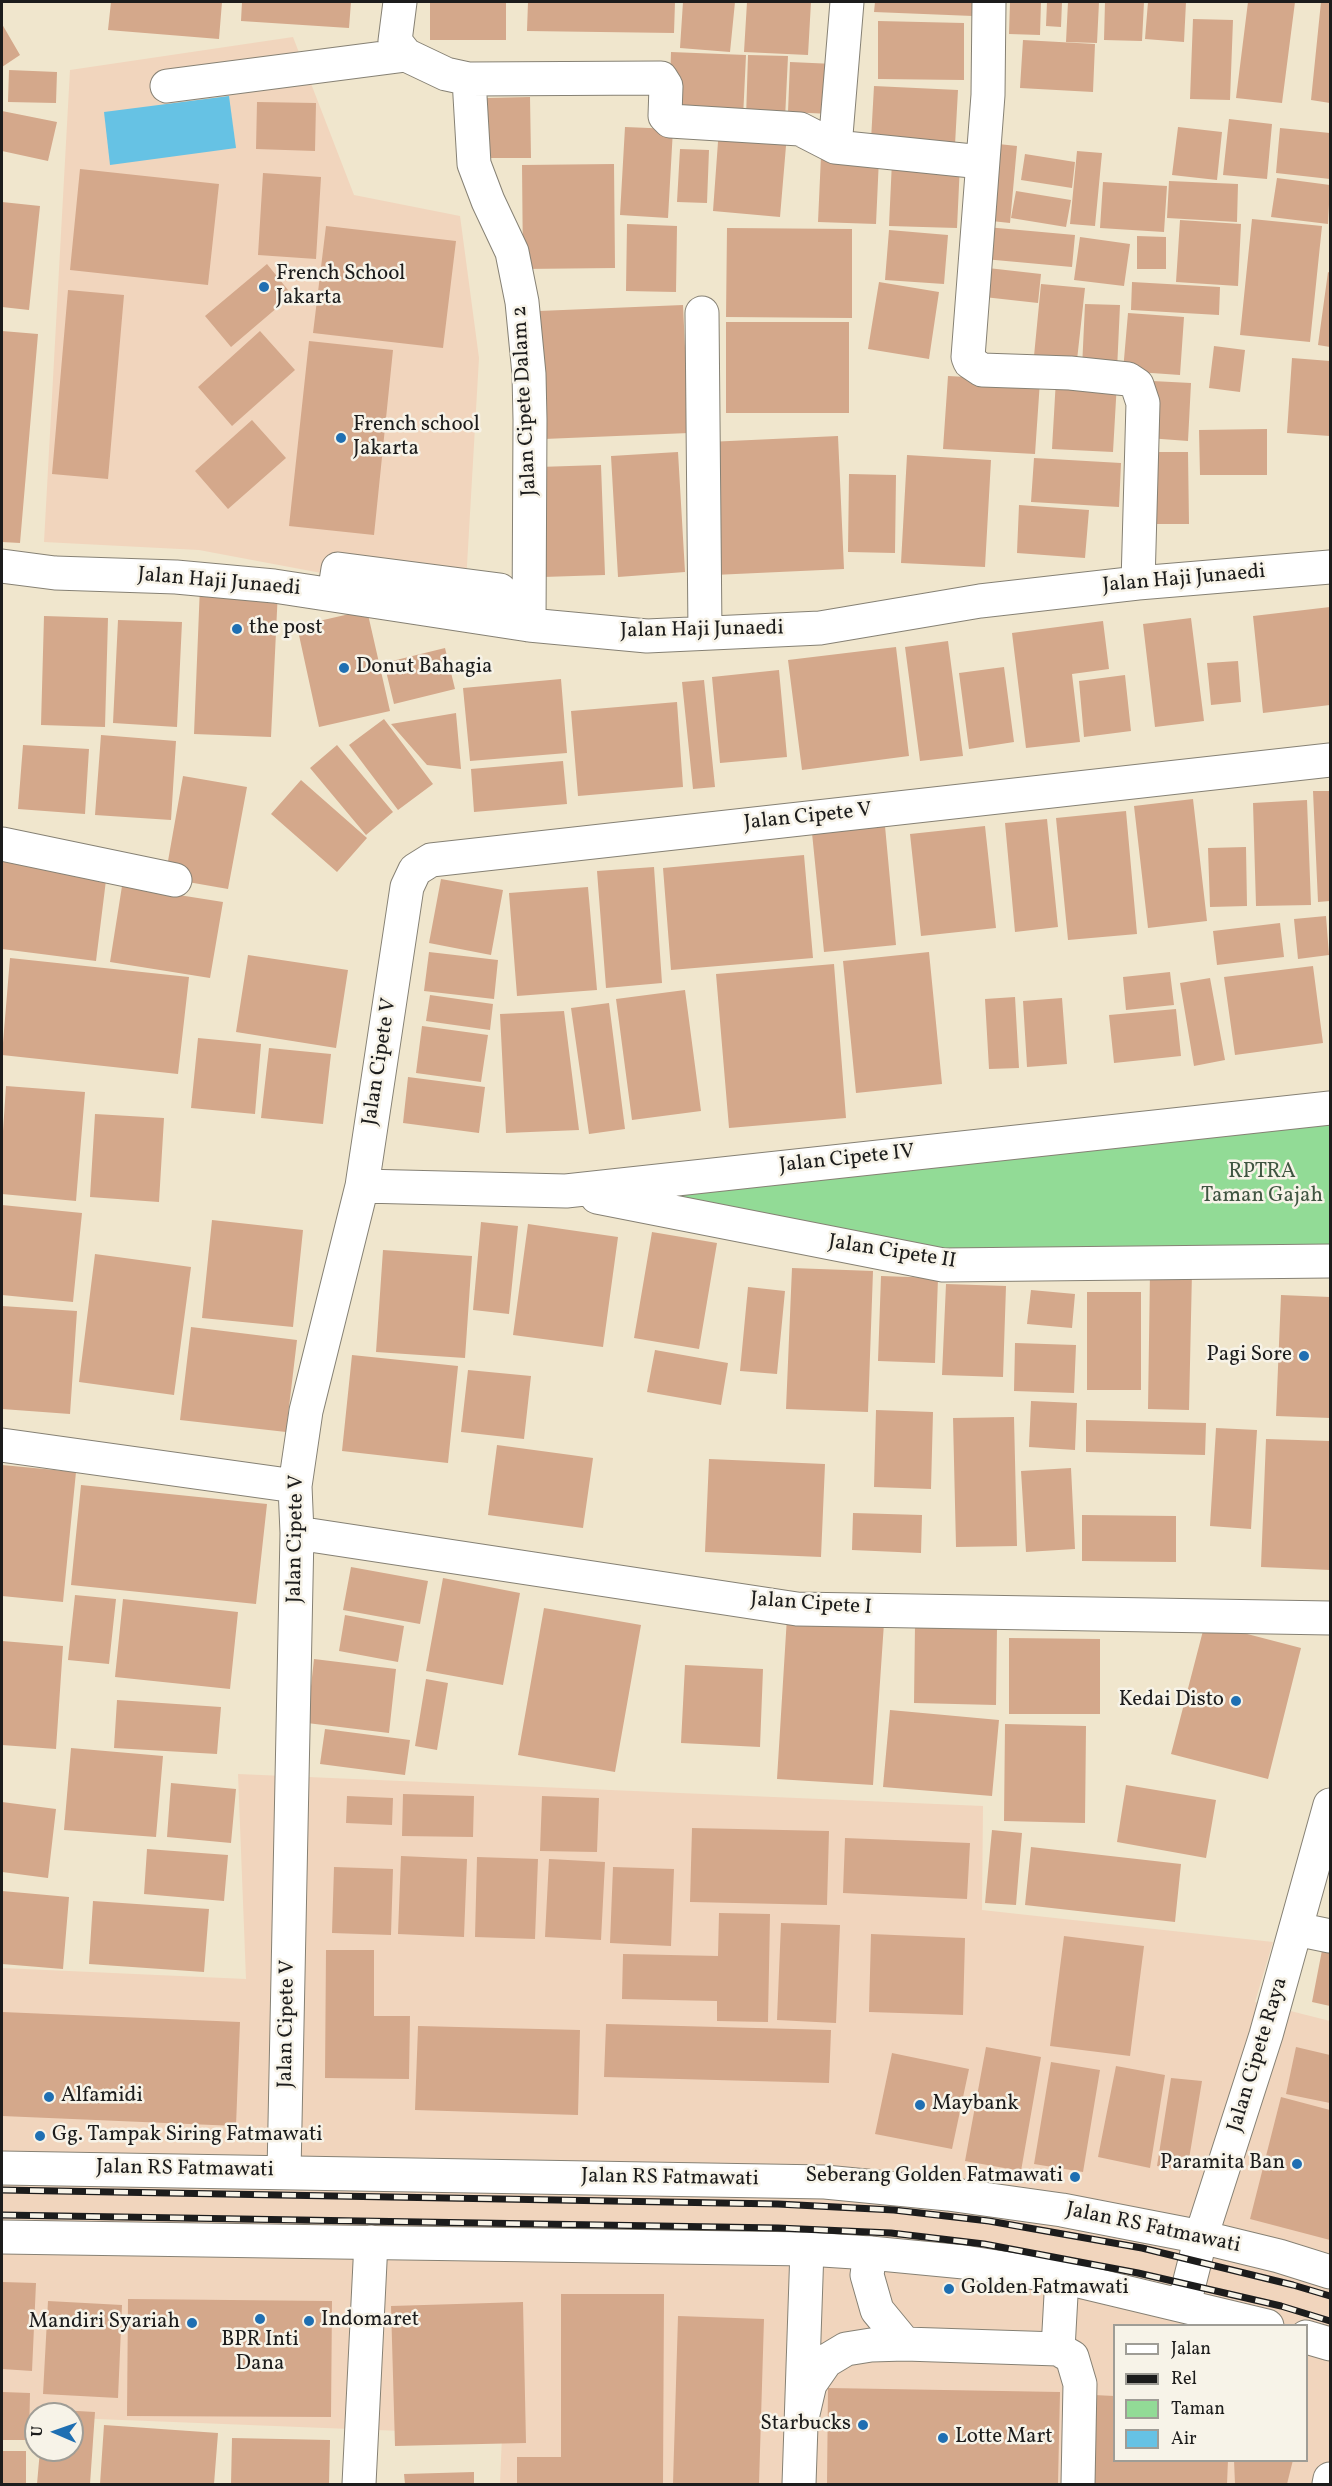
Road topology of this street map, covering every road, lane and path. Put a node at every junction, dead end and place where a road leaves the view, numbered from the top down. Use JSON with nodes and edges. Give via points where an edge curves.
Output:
{"nodes":[{"id":1,"x":400,"y":2,"type":"edge"},
{"id":2,"x":847,"y":2,"type":"edge"},
{"id":3,"x":989,"y":2,"type":"edge"},
{"id":4,"x":401,"y":48,"type":"junction"},
{"id":5,"x":469,"y":79,"type":"junction"},
{"id":6,"x":167,"y":86,"type":"dead end"},
{"id":7,"x":835,"y":147,"type":"junction"},
{"id":8,"x":982,"y":162,"type":"junction"},
{"id":9,"x":702,"y":313,"type":"dead end"},
{"id":10,"x":2,"y":566,"type":"edge"},
{"id":11,"x":1330,"y":567,"type":"edge"},
{"id":12,"x":1138,"y":583,"type":"junction"},
{"id":13,"x":515,"y":622,"type":"junction"},
{"id":14,"x":705,"y":633,"type":"junction"},
{"id":15,"x":1330,"y":760,"type":"edge"},
{"id":16,"x":2,"y":844,"type":"edge"},
{"id":17,"x":175,"y":880,"type":"dead end"},
{"id":18,"x":1330,"y":1108,"type":"edge"},
{"id":19,"x":362,"y":1186,"type":"junction"},
{"id":20,"x":566,"y":1191,"type":"junction"},
{"id":21,"x":1330,"y":1261,"type":"edge"},
{"id":22,"x":2,"y":1445,"type":"edge"},
{"id":23,"x":295,"y":1486,"type":"junction"},
{"id":24,"x":297,"y":1533,"type":"junction"},
{"id":25,"x":1330,"y":1618,"type":"edge"},
{"id":26,"x":1330,"y":1804,"type":"edge"},
{"id":27,"x":1296,"y":1929,"type":"junction"},
{"id":28,"x":1330,"y":1936,"type":"edge"},
{"id":29,"x":2,"y":2168,"type":"edge"},
{"id":30,"x":284,"y":2172,"type":"junction"},
{"id":31,"x":2,"y":2237,"type":"edge"},
{"id":32,"x":1201,"y":2237,"type":"junction"},
{"id":33,"x":371,"y":2242,"type":"junction"},
{"id":34,"x":807,"y":2249,"type":"junction"},
{"id":35,"x":870,"y":2253,"type":"junction"},
{"id":36,"x":1330,"y":2272,"type":"edge"},
{"id":37,"x":1062,"y":2277,"type":"junction"},
{"id":38,"x":1184,"y":2304,"type":"junction"},
{"id":39,"x":1260,"y":2324,"type":"edge"},
{"id":40,"x":1308,"y":2338,"type":"edge"},
{"id":41,"x":904,"y":2344,"type":"junction"},
{"id":42,"x":1330,"y":2344,"type":"edge"},
{"id":43,"x":1058,"y":2349,"type":"junction"},
{"id":44,"x":802,"y":2418,"type":"junction"},
{"id":45,"x":1330,"y":2479,"type":"edge"},
{"id":46,"x":359,"y":2484,"type":"edge"},
{"id":47,"x":799,"y":2484,"type":"edge"},
{"id":48,"x":1078,"y":2484,"type":"edge"},
{"id":49,"x":1329,"y":2484,"type":"edge"}],
"edges":[{"from":1,"to":4,"type":"street"},
{"from":2,"to":7,"type":"street"},
{"from":3,"to":8,"type":"street","via":[[988,95]]},
{"from":4,"to":5,"type":"street","via":[[428,67]]},
{"from":4,"to":6,"type":"street"},
{"from":5,"to":7,"type":"street","via":[[661,78],[666,86],[665,116],[670,121],[800,129]]},
{"from":5,"to":13,"type":"street","name":"Jalan Cipete Dalam 2","via":[[474,164],[512,252],[522,302],[529,374],[530,420]]},
{"from":7,"to":8,"type":"street"},
{"from":8,"to":12,"type":"street","via":[[968,357],[982,370],[1070,373],[1128,379],[1137,385],[1143,403]]},
{"from":9,"to":14,"type":"street"},
{"from":10,"to":13,"type":"street","name":"Jalan Haji Junaedi","via":[[55,573],[222,580]]},
{"from":11,"to":12,"type":"street","name":"Jalan Haji Junaedi"},
{"from":12,"to":14,"type":"street","name":"Jalan Haji Junaedi","via":[[980,601],[820,628]]},
{"from":13,"to":14,"type":"street","name":"Jalan Haji Junaedi","via":[[647,636]]},
{"from":15,"to":19,"type":"street","name":"Jalan Cipete V","via":[[431,860],[415,870],[407,886]]},
{"from":16,"to":17,"type":"street"},
{"from":18,"to":20,"type":"street","name":"Jalan Cipete IV"},
{"from":19,"to":20,"type":"street","name":"Jalan Cipete IV"},
{"from":19,"to":23,"type":"street","name":"Jalan Cipete V","via":[[306,1411]]},
{"from":20,"to":21,"type":"street","name":"Jalan Cipete II","via":[[943,1265]]},
{"from":22,"to":23,"type":"street"},
{"from":23,"to":24,"type":"street","name":"Jalan Cipete V"},
{"from":24,"to":25,"type":"street","name":"Jalan Cipete I","via":[[797,1609]]},
{"from":24,"to":30,"type":"street","name":"Jalan Cipete V"},
{"from":26,"to":27,"type":"street","name":"Jalan Cipete Raya"},
{"from":27,"to":28,"type":"street"},
{"from":27,"to":32,"type":"street","name":"Jalan Cipete Raya"},
{"from":29,"to":30,"type":"street","name":"Jalan RS Fatmawati"},
{"from":30,"to":32,"type":"street","name":"Jalan RS Fatmawati","via":[[825,2182],[1062,2210]]},
{"from":31,"to":33,"type":"street"},
{"from":32,"to":36,"type":"street","name":"Jalan RS Fatmawati"},
{"from":32,"to":38,"type":"street","name":"Jalan Cipete Raya"},
{"from":33,"to":34,"type":"street"},
{"from":33,"to":46,"type":"street"},
{"from":34,"to":35,"type":"street"},
{"from":34,"to":44,"type":"street"},
{"from":35,"to":37,"type":"street"},
{"from":35,"to":41,"type":"street","via":[[867,2275],[877,2310]]},
{"from":37,"to":38,"type":"street"},
{"from":37,"to":43,"type":"street"},
{"from":38,"to":39,"type":"street"},
{"from":40,"to":42,"type":"street"},
{"from":41,"to":43,"type":"street"},
{"from":41,"to":44,"type":"street","via":[[846,2349],[826,2361],[810,2384]]},
{"from":43,"to":48,"type":"street","via":[[1072,2357],[1080,2384]]},
{"from":44,"to":47,"type":"street"},
{"from":45,"to":49,"type":"street"}]}
